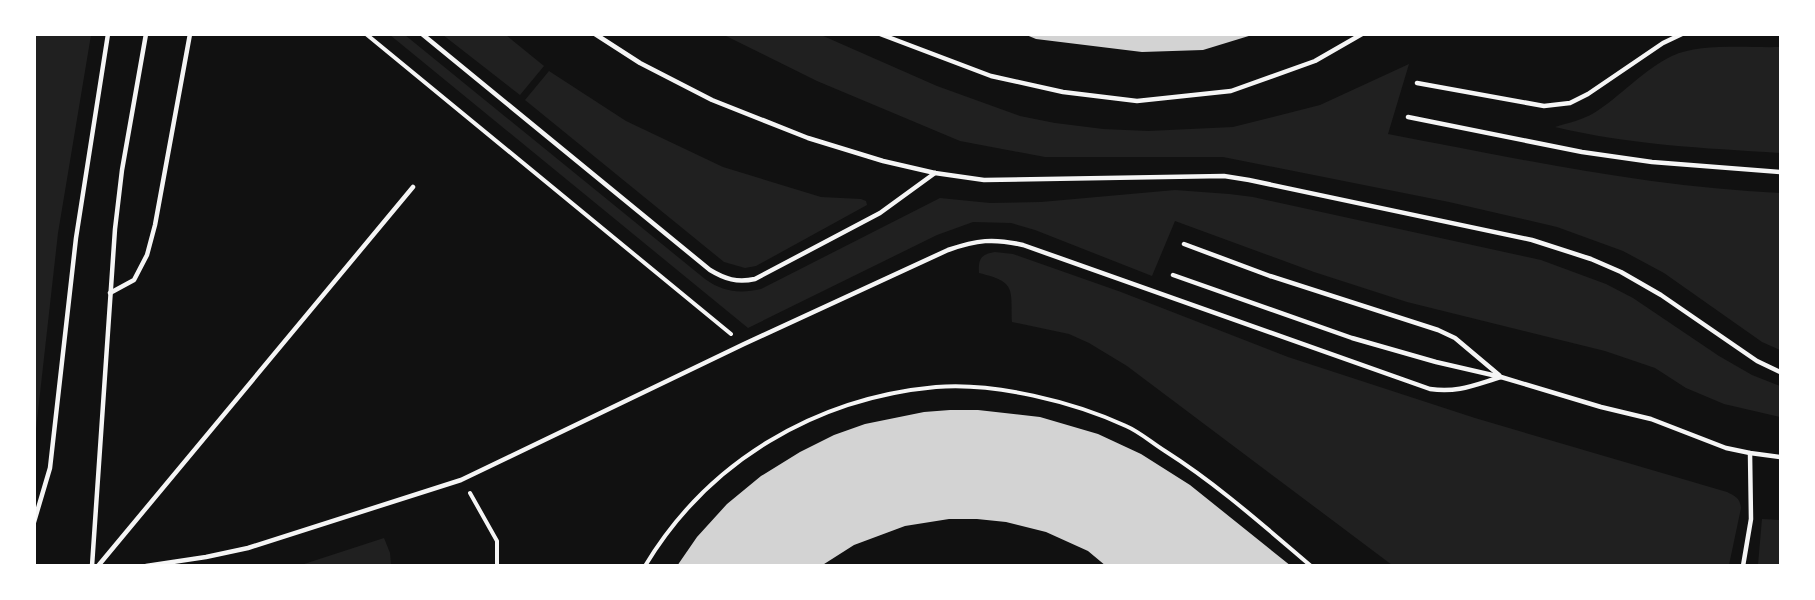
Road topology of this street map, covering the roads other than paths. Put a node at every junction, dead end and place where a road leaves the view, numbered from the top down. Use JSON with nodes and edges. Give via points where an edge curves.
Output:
{"nodes":[{"id":1,"x":108,"y":34,"type":"edge"},
{"id":2,"x":146,"y":34,"type":"edge"},
{"id":3,"x":190,"y":34,"type":"edge"},
{"id":4,"x":423,"y":34,"type":"edge"},
{"id":5,"x":595,"y":34,"type":"edge"},
{"id":6,"x":880,"y":34,"type":"edge"},
{"id":7,"x":1362,"y":34,"type":"edge"},
{"id":8,"x":1682,"y":34,"type":"edge"},
{"id":9,"x":1417,"y":83,"type":"dead end"},
{"id":10,"x":1408,"y":117,"type":"dead end"},
{"id":11,"x":1780,"y":172,"type":"edge"},
{"id":12,"x":935,"y":173,"type":"junction"},
{"id":13,"x":413,"y":187,"type":"dead end"},
{"id":14,"x":1184,"y":244,"type":"dead end"},
{"id":15,"x":1173,"y":275,"type":"dead end"},
{"id":16,"x":110,"y":293,"type":"junction"},
{"id":17,"x":1780,"y":372,"type":"edge"},
{"id":18,"x":1501,"y":377,"type":"junction"},
{"id":19,"x":1749,"y":453,"type":"junction"},
{"id":20,"x":1780,"y":457,"type":"edge"},
{"id":21,"x":34,"y":522,"type":"edge"},
{"id":22,"x":92,"y":566,"type":"edge"},
{"id":23,"x":98,"y":566,"type":"edge"},
{"id":24,"x":146,"y":566,"type":"edge"},
{"id":25,"x":1743,"y":566,"type":"edge"}],
"edges":[{"from":1,"to":21,"type":"lane","via":[[76,238],[50,468]]},
{"from":2,"to":16,"type":"lane","via":[[122,170]]},
{"from":3,"to":16,"type":"lane","via":[[147,255],[134,280]]},
{"from":4,"to":12,"type":"lane","via":[[710,270],[733,280],[755,279],[869,219]]},
{"from":5,"to":12,"type":"lane","via":[[640,63],[712,100],[808,138]]},
{"from":6,"to":7,"type":"lane","via":[[991,76],[1063,92],[1137,101],[1231,91],[1315,61]]},
{"from":8,"to":9,"type":"lane","via":[[1570,103],[1544,106]]},
{"from":10,"to":11,"type":"lane","via":[[1593,154]]},
{"from":12,"to":17,"type":"lane","via":[[984,180],[1224,176],[1532,240],[1621,272]]},
{"from":13,"to":23,"type":"lane"},
{"from":14,"to":18,"type":"lane","via":[[1438,330],[1455,338]]},
{"from":15,"to":18,"type":"lane","via":[[1352,338]]},
{"from":16,"to":22,"type":"lane"},
{"from":18,"to":19,"type":"lane","via":[[1651,419]]},
{"from":18,"to":24,"type":"lane","via":[[1448,392],[1430,389],[1023,245],[988,240],[948,250],[461,480],[248,548]]},
{"from":19,"to":20,"type":"lane"},
{"from":19,"to":25,"type":"lane","via":[[1750,519]]}]}
